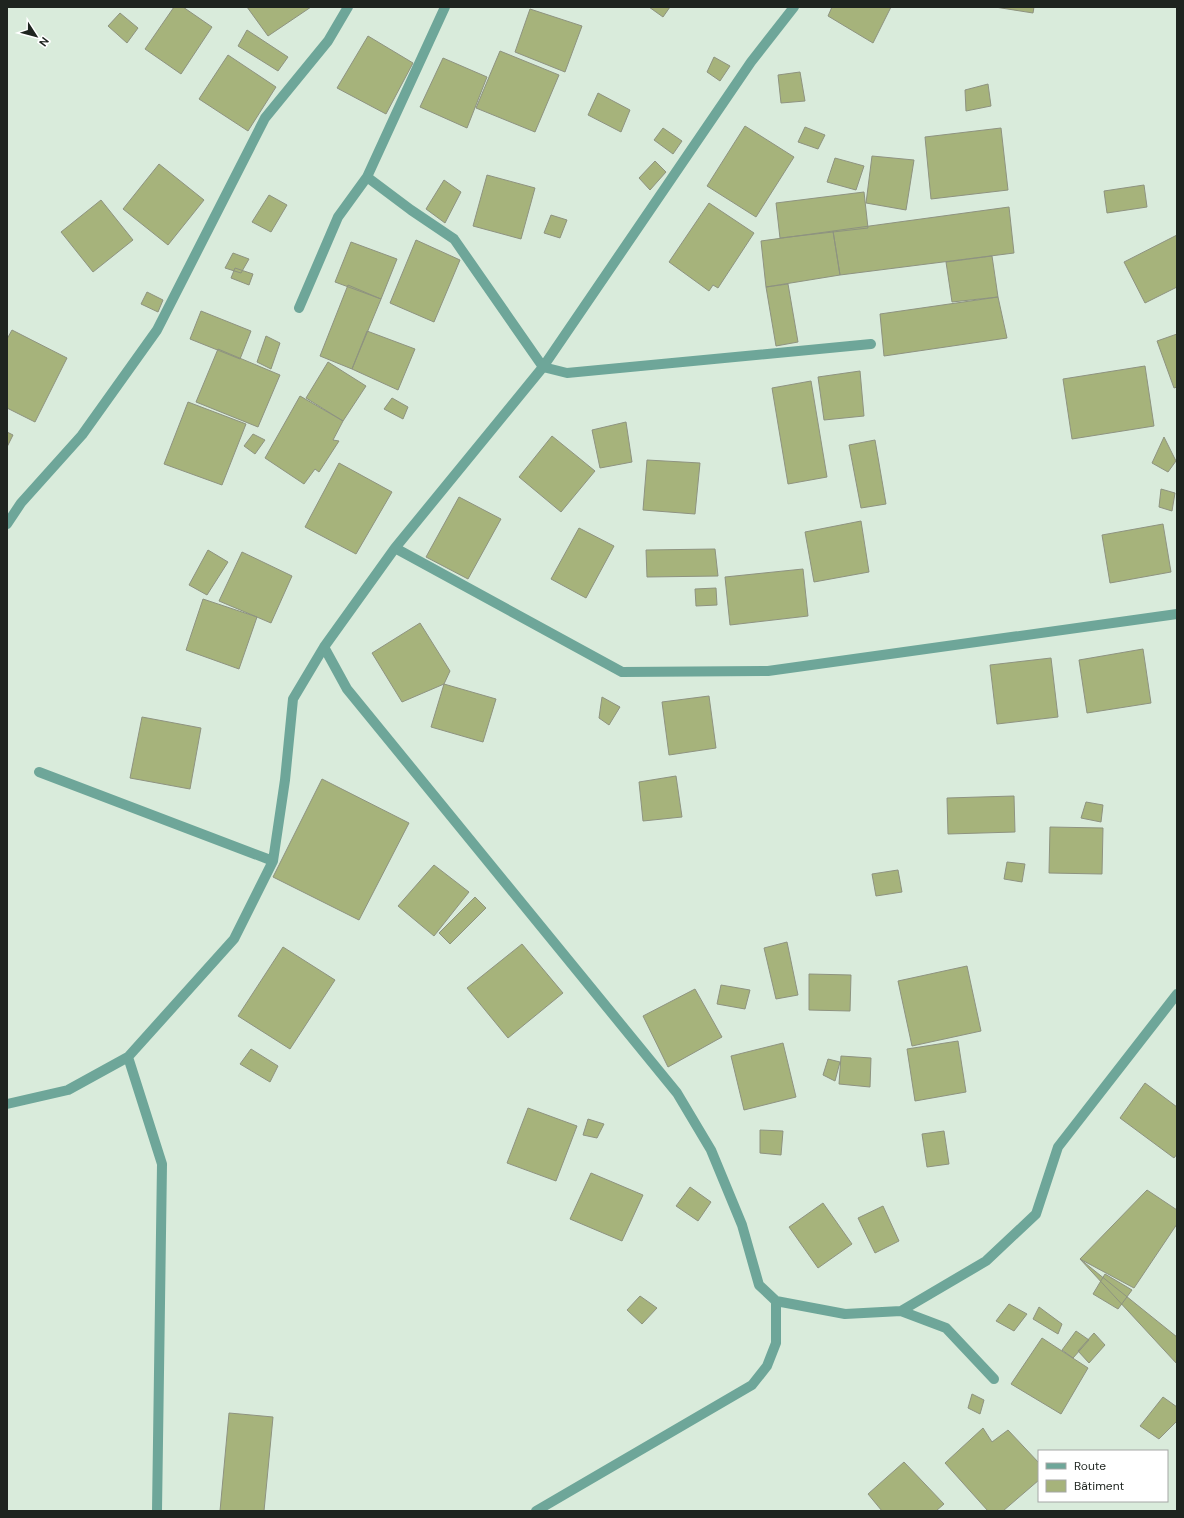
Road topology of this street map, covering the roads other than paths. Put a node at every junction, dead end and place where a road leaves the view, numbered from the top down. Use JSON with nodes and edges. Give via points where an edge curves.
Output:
{"nodes":[{"id":1,"x":348,"y":7,"type":"edge"},
{"id":2,"x":445,"y":7,"type":"edge"},
{"id":3,"x":794,"y":7,"type":"edge"},
{"id":4,"x":368,"y":177,"type":"junction"},
{"id":5,"x":299,"y":308,"type":"dead end"},
{"id":6,"x":871,"y":344,"type":"dead end"},
{"id":7,"x":543,"y":367,"type":"junction"},
{"id":8,"x":7,"y":524,"type":"edge"},
{"id":9,"x":396,"y":548,"type":"junction"},
{"id":10,"x":1177,"y":614,"type":"edge"},
{"id":11,"x":324,"y":647,"type":"junction"},
{"id":12,"x":39,"y":772,"type":"dead end"},
{"id":13,"x":273,"y":861,"type":"junction"},
{"id":14,"x":1177,"y":994,"type":"edge"},
{"id":15,"x":128,"y":1057,"type":"junction"},
{"id":16,"x":7,"y":1104,"type":"edge"},
{"id":17,"x":776,"y":1300,"type":"junction"},
{"id":18,"x":901,"y":1311,"type":"junction"},
{"id":19,"x":994,"y":1379,"type":"dead end"},
{"id":20,"x":157,"y":1511,"type":"edge"},
{"id":21,"x":536,"y":1511,"type":"edge"}],
"edges":[{"from":1,"to":8,"type":"street","via":[[328,41],[265,118],[157,330],[82,435],[21,503]]},
{"from":2,"to":4,"type":"street"},
{"from":3,"to":7,"type":"street","via":[[751,62]]},
{"from":4,"to":5,"type":"street","via":[[338,217]]},
{"from":4,"to":7,"type":"street","via":[[454,239]]},
{"from":6,"to":7,"type":"street","via":[[567,373]]},
{"from":7,"to":9,"type":"street"},
{"from":9,"to":10,"type":"street","via":[[622,672],[768,671]]},
{"from":9,"to":11,"type":"street"},
{"from":11,"to":13,"type":"street","via":[[293,699]]},
{"from":11,"to":17,"type":"street","via":[[347,689],[677,1093],[711,1150],[742,1225],[759,1285]]},
{"from":12,"to":13,"type":"street"},
{"from":13,"to":15,"type":"street","via":[[234,939]]},
{"from":14,"to":18,"type":"street","via":[[1058,1147],[1036,1214],[986,1261]]},
{"from":15,"to":16,"type":"street","via":[[68,1090]]},
{"from":15,"to":20,"type":"street","via":[[162,1164]]},
{"from":17,"to":18,"type":"street","via":[[845,1314]]},
{"from":17,"to":21,"type":"street","via":[[776,1343],[767,1366],[752,1384]]},
{"from":18,"to":19,"type":"street","via":[[946,1328]]}]}
